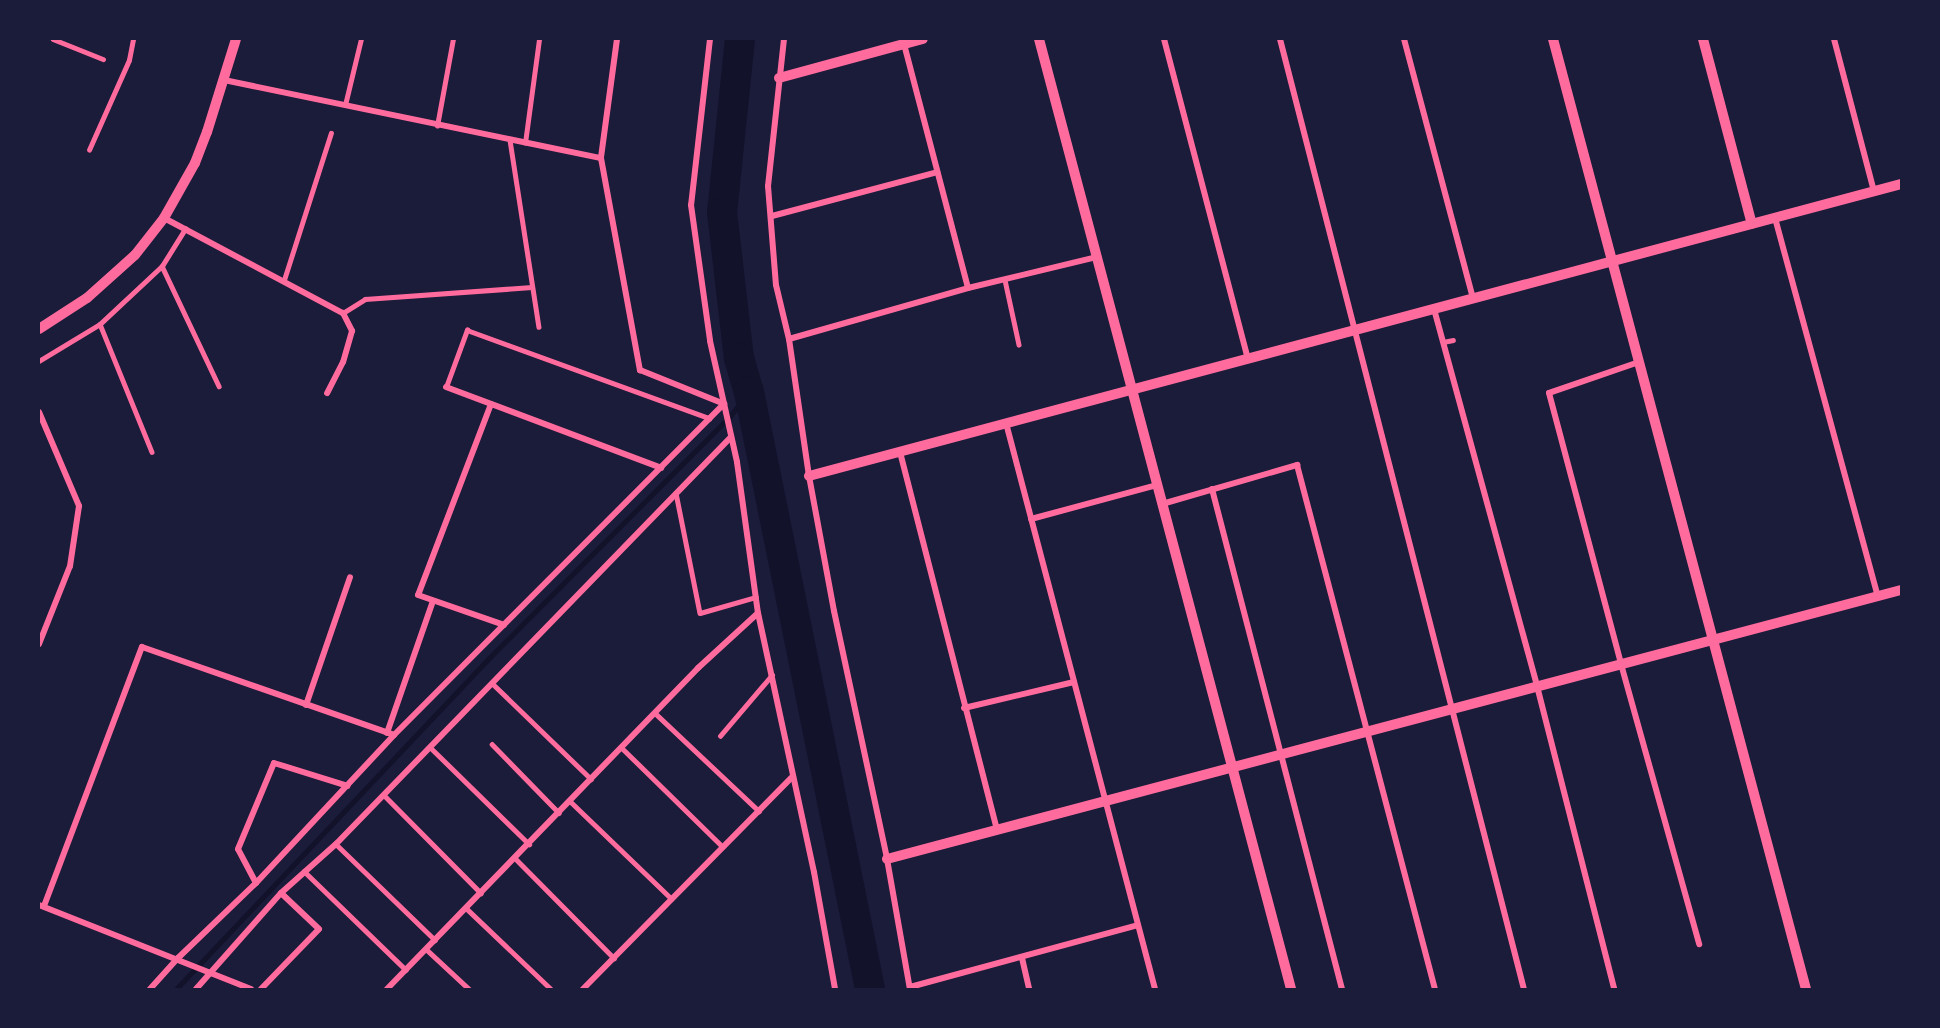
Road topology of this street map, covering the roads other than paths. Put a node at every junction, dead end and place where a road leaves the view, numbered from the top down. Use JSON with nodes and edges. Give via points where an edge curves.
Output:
{"nodes":[{"id":1,"x":53,"y":39,"type":"edge"},
{"id":2,"x":134,"y":39,"type":"edge"},
{"id":3,"x":236,"y":39,"type":"edge"},
{"id":4,"x":361,"y":39,"type":"edge"},
{"id":5,"x":453,"y":39,"type":"edge"},
{"id":6,"x":539,"y":39,"type":"edge"},
{"id":7,"x":616,"y":39,"type":"edge"},
{"id":8,"x":710,"y":39,"type":"edge"},
{"id":9,"x":784,"y":39,"type":"edge"},
{"id":10,"x":923,"y":39,"type":"edge"},
{"id":11,"x":1039,"y":39,"type":"edge"},
{"id":12,"x":1164,"y":39,"type":"edge"},
{"id":13,"x":1280,"y":39,"type":"edge"},
{"id":14,"x":1404,"y":39,"type":"edge"},
{"id":15,"x":1553,"y":39,"type":"edge"},
{"id":16,"x":1703,"y":39,"type":"edge"},
{"id":17,"x":1834,"y":39,"type":"edge"},
{"id":18,"x":904,"y":44,"type":"junction"},
{"id":19,"x":103,"y":59,"type":"dead end"},
{"id":20,"x":779,"y":78,"type":"junction"},
{"id":21,"x":224,"y":80,"type":"junction"},
{"id":22,"x":345,"y":105,"type":"junction"},
{"id":23,"x":438,"y":126,"type":"junction"},
{"id":24,"x":331,"y":133,"type":"dead end"},
{"id":25,"x":510,"y":140,"type":"junction"},
{"id":26,"x":525,"y":143,"type":"junction"},
{"id":27,"x":89,"y":150,"type":"dead end"},
{"id":28,"x":601,"y":158,"type":"junction"},
{"id":29,"x":937,"y":172,"type":"junction"},
{"id":30,"x":1901,"y":184,"type":"edge"},
{"id":31,"x":1874,"y":192,"type":"junction"},
{"id":32,"x":772,"y":216,"type":"junction"},
{"id":33,"x":164,"y":218,"type":"junction"},
{"id":34,"x":1775,"y":218,"type":"junction"},
{"id":35,"x":1752,"y":224,"type":"junction"},
{"id":36,"x":185,"y":229,"type":"junction"},
{"id":37,"x":1097,"y":257,"type":"junction"},
{"id":38,"x":1612,"y":261,"type":"junction"},
{"id":39,"x":162,"y":266,"type":"junction"},
{"id":40,"x":1005,"y":279,"type":"junction"},
{"id":41,"x":284,"y":280,"type":"junction"},
{"id":42,"x":532,"y":287,"type":"junction"},
{"id":43,"x":968,"y":288,"type":"junction"},
{"id":44,"x":1473,"y":299,"type":"junction"},
{"id":45,"x":1434,"y":309,"type":"junction"},
{"id":46,"x":343,"y":313,"type":"junction"},
{"id":47,"x":100,"y":324,"type":"junction"},
{"id":48,"x":539,"y":327,"type":"dead end"},
{"id":49,"x":39,"y":329,"type":"edge"},
{"id":50,"x":1356,"y":330,"type":"junction"},
{"id":51,"x":789,"y":339,"type":"junction"},
{"id":52,"x":1454,"y":340,"type":"dead end"},
{"id":53,"x":1443,"y":342,"type":"junction"},
{"id":54,"x":1019,"y":345,"type":"dead end"},
{"id":55,"x":1248,"y":358,"type":"junction"},
{"id":56,"x":39,"y":362,"type":"edge"},
{"id":57,"x":1640,"y":362,"type":"junction"},
{"id":58,"x":219,"y":386,"type":"dead end"},
{"id":59,"x":446,"y":387,"type":"joint"},
{"id":60,"x":1132,"y":390,"type":"junction"},
{"id":61,"x":327,"y":393,"type":"dead end"},
{"id":62,"x":491,"y":404,"type":"junction"},
{"id":63,"x":724,"y":404,"type":"junction"},
{"id":64,"x":39,"y":412,"type":"edge"},
{"id":65,"x":709,"y":418,"type":"junction"},
{"id":66,"x":1006,"y":423,"type":"junction"},
{"id":67,"x":731,"y":436,"type":"junction"},
{"id":68,"x":152,"y":452,"type":"dead end"},
{"id":69,"x":900,"y":452,"type":"junction"},
{"id":70,"x":661,"y":468,"type":"junction"},
{"id":71,"x":808,"y":476,"type":"junction"},
{"id":72,"x":1157,"y":485,"type":"junction"},
{"id":73,"x":1212,"y":489,"type":"junction"},
{"id":74,"x":676,"y":493,"type":"junction"},
{"id":75,"x":1162,"y":504,"type":"junction"},
{"id":76,"x":1031,"y":519,"type":"junction"},
{"id":77,"x":350,"y":577,"type":"dead end"},
{"id":78,"x":1901,"y":590,"type":"edge"},
{"id":79,"x":1878,"y":596,"type":"junction"},
{"id":80,"x":756,"y":597,"type":"junction"},
{"id":81,"x":434,"y":601,"type":"junction"},
{"id":82,"x":758,"y":613,"type":"junction"},
{"id":83,"x":504,"y":625,"type":"junction"},
{"id":84,"x":1713,"y":640,"type":"junction"},
{"id":85,"x":39,"y":644,"type":"edge"},
{"id":86,"x":1621,"y":664,"type":"junction"},
{"id":87,"x":772,"y":675,"type":"junction"},
{"id":88,"x":1074,"y":682,"type":"junction"},
{"id":89,"x":492,"y":683,"type":"junction"},
{"id":90,"x":1537,"y":686,"type":"junction"},
{"id":91,"x":306,"y":705,"type":"junction"},
{"id":92,"x":964,"y":708,"type":"junction"},
{"id":93,"x":1452,"y":709,"type":"junction"},
{"id":94,"x":655,"y":713,"type":"junction"},
{"id":95,"x":1365,"y":732,"type":"junction"},
{"id":96,"x":387,"y":733,"type":"junction"},
{"id":97,"x":394,"y":735,"type":"junction"},
{"id":98,"x":720,"y":736,"type":"dead end"},
{"id":99,"x":492,"y":744,"type":"dead end"},
{"id":100,"x":430,"y":747,"type":"junction"},
{"id":101,"x":622,"y":748,"type":"junction"},
{"id":102,"x":1280,"y":755,"type":"junction"},
{"id":103,"x":1232,"y":768,"type":"junction"},
{"id":104,"x":793,"y":776,"type":"junction"},
{"id":105,"x":591,"y":780,"type":"junction"},
{"id":106,"x":348,"y":786,"type":"junction"},
{"id":107,"x":384,"y":795,"type":"junction"},
{"id":108,"x":570,"y":801,"type":"junction"},
{"id":109,"x":1105,"y":801,"type":"junction"},
{"id":110,"x":759,"y":811,"type":"junction"},
{"id":111,"x":559,"y":813,"type":"junction"},
{"id":112,"x":997,"y":830,"type":"junction"},
{"id":113,"x":336,"y":844,"type":"junction"},
{"id":114,"x":529,"y":844,"type":"junction"},
{"id":115,"x":723,"y":847,"type":"junction"},
{"id":116,"x":515,"y":858,"type":"junction"},
{"id":117,"x":887,"y":859,"type":"junction"},
{"id":118,"x":304,"y":871,"type":"junction"},
{"id":119,"x":256,"y":884,"type":"junction"},
{"id":120,"x":281,"y":893,"type":"junction"},
{"id":121,"x":481,"y":893,"type":"junction"},
{"id":122,"x":672,"y":899,"type":"junction"},
{"id":123,"x":42,"y":906,"type":"edge"},
{"id":124,"x":466,"y":908,"type":"junction"},
{"id":125,"x":1138,"y":925,"type":"junction"},
{"id":126,"x":435,"y":940,"type":"junction"},
{"id":127,"x":1699,"y":944,"type":"dead end"},
{"id":128,"x":426,"y":949,"type":"junction"},
{"id":129,"x":178,"y":958,"type":"junction"},
{"id":130,"x":614,"y":958,"type":"junction"},
{"id":131,"x":1022,"y":958,"type":"junction"},
{"id":132,"x":406,"y":970,"type":"junction"},
{"id":133,"x":213,"y":972,"type":"junction"},
{"id":134,"x":910,"y":988,"type":"edge"},
{"id":135,"x":150,"y":989,"type":"edge"},
{"id":136,"x":196,"y":989,"type":"edge"},
{"id":137,"x":251,"y":989,"type":"edge"},
{"id":138,"x":261,"y":989,"type":"edge"},
{"id":139,"x":388,"y":989,"type":"edge"},
{"id":140,"x":469,"y":989,"type":"edge"},
{"id":141,"x":552,"y":989,"type":"edge"},
{"id":142,"x":583,"y":989,"type":"edge"},
{"id":143,"x":835,"y":989,"type":"edge"},
{"id":144,"x":1029,"y":989,"type":"edge"},
{"id":145,"x":1155,"y":989,"type":"edge"},
{"id":146,"x":1291,"y":989,"type":"edge"},
{"id":147,"x":1342,"y":989,"type":"edge"},
{"id":148,"x":1435,"y":989,"type":"edge"},
{"id":149,"x":1524,"y":989,"type":"edge"},
{"id":150,"x":1614,"y":989,"type":"edge"},
{"id":151,"x":1806,"y":989,"type":"edge"}],
"edges":[{"from":1,"to":19,"type":"lane"},
{"from":2,"to":27,"type":"lane","via":[[129,60]]},
{"from":3,"to":21,"type":"street"},
{"from":4,"to":22,"type":"lane"},
{"from":5,"to":23,"type":"lane"},
{"from":6,"to":26,"type":"lane"},
{"from":7,"to":28,"type":"street"},
{"from":8,"to":63,"type":"street","via":[[691,205],[710,341]]},
{"from":9,"to":20,"type":"street"},
{"from":10,"to":18,"type":"street"},
{"from":11,"to":37,"type":"street"},
{"from":12,"to":55,"type":"street"},
{"from":13,"to":50,"type":"street"},
{"from":14,"to":44,"type":"street"},
{"from":15,"to":38,"type":"street"},
{"from":16,"to":35,"type":"street"},
{"from":17,"to":31,"type":"street"},
{"from":18,"to":20,"type":"street"},
{"from":18,"to":29,"type":"street"},
{"from":20,"to":32,"type":"street","via":[[768,186]]},
{"from":21,"to":22,"type":"street"},
{"from":21,"to":33,"type":"street","via":[[195,163]]},
{"from":22,"to":23,"type":"street"},
{"from":23,"to":25,"type":"street"},
{"from":24,"to":41,"type":"lane"},
{"from":25,"to":26,"type":"street"},
{"from":25,"to":42,"type":"lane"},
{"from":26,"to":28,"type":"street"},
{"from":28,"to":63,"type":"street","via":[[639,370]]},
{"from":29,"to":32,"type":"street"},
{"from":29,"to":43,"type":"street"},
{"from":30,"to":31,"type":"street"},
{"from":31,"to":34,"type":"street"},
{"from":32,"to":51,"type":"street","via":[[776,285]]},
{"from":33,"to":36,"type":"street"},
{"from":33,"to":49,"type":"street","via":[[135,255],[87,298]]},
{"from":34,"to":35,"type":"street"},
{"from":34,"to":79,"type":"street"},
{"from":35,"to":38,"type":"street"},
{"from":36,"to":39,"type":"lane"},
{"from":36,"to":41,"type":"street"},
{"from":37,"to":40,"type":"street"},
{"from":37,"to":60,"type":"street"},
{"from":38,"to":44,"type":"street"},
{"from":38,"to":57,"type":"street"},
{"from":39,"to":47,"type":"lane"},
{"from":39,"to":58,"type":"lane"},
{"from":40,"to":43,"type":"street"},
{"from":40,"to":54,"type":"lane"},
{"from":41,"to":46,"type":"street"},
{"from":42,"to":46,"type":"lane","via":[[365,299]]},
{"from":42,"to":48,"type":"lane"},
{"from":43,"to":51,"type":"street"},
{"from":44,"to":45,"type":"street"},
{"from":45,"to":50,"type":"street"},
{"from":45,"to":53,"type":"street"},
{"from":46,"to":61,"type":"street","via":[[352,331],[343,362]]},
{"from":47,"to":56,"type":"lane"},
{"from":47,"to":68,"type":"lane"},
{"from":50,"to":55,"type":"street"},
{"from":50,"to":93,"type":"street"},
{"from":51,"to":71,"type":"street"},
{"from":52,"to":53,"type":"lane"},
{"from":53,"to":90,"type":"street"},
{"from":55,"to":60,"type":"street"},
{"from":57,"to":84,"type":"street"},
{"from":57,"to":86,"type":"street","via":[[1550,393]]},
{"from":59,"to":62,"type":"street"},
{"from":59,"to":65,"type":"lane","via":[[467,330]]},
{"from":60,"to":66,"type":"street"},
{"from":60,"to":72,"type":"street"},
{"from":62,"to":70,"type":"street"},
{"from":62,"to":81,"type":"street","via":[[418,595]]},
{"from":63,"to":65,"type":"street"},
{"from":63,"to":67,"type":"street"},
{"from":64,"to":85,"type":"street","via":[[79,506],[70,566]]},
{"from":65,"to":70,"type":"street"},
{"from":66,"to":69,"type":"street"},
{"from":66,"to":76,"type":"street"},
{"from":67,"to":74,"type":"street"},
{"from":67,"to":80,"type":"street"},
{"from":69,"to":71,"type":"street"},
{"from":69,"to":92,"type":"street"},
{"from":70,"to":83,"type":"street"},
{"from":71,"to":117,"type":"street"},
{"from":72,"to":75,"type":"street"},
{"from":72,"to":76,"type":"street"},
{"from":73,"to":75,"type":"street"},
{"from":73,"to":95,"type":"street","via":[[1297,465]]},
{"from":73,"to":102,"type":"street"},
{"from":74,"to":80,"type":"lane","via":[[700,613]]},
{"from":74,"to":89,"type":"street"},
{"from":75,"to":103,"type":"street"},
{"from":76,"to":88,"type":"street"},
{"from":77,"to":91,"type":"street"},
{"from":78,"to":79,"type":"street"},
{"from":79,"to":84,"type":"street"},
{"from":80,"to":82,"type":"street"},
{"from":81,"to":83,"type":"street"},
{"from":81,"to":96,"type":"street"},
{"from":82,"to":87,"type":"street"},
{"from":82,"to":94,"type":"street"},
{"from":83,"to":97,"type":"street"},
{"from":84,"to":86,"type":"street"},
{"from":84,"to":151,"type":"street"},
{"from":86,"to":90,"type":"street"},
{"from":86,"to":127,"type":"street"},
{"from":87,"to":98,"type":"lane"},
{"from":87,"to":104,"type":"street"},
{"from":88,"to":92,"type":"street"},
{"from":88,"to":109,"type":"street"},
{"from":89,"to":100,"type":"street"},
{"from":89,"to":105,"type":"lane"},
{"from":90,"to":93,"type":"street"},
{"from":90,"to":150,"type":"street"},
{"from":91,"to":96,"type":"street"},
{"from":91,"to":123,"type":"street","via":[[142,646]]},
{"from":92,"to":112,"type":"street"},
{"from":93,"to":95,"type":"street"},
{"from":93,"to":149,"type":"street"},
{"from":94,"to":101,"type":"street"},
{"from":94,"to":110,"type":"lane"},
{"from":95,"to":102,"type":"street"},
{"from":95,"to":148,"type":"street"},
{"from":96,"to":97,"type":"street"},
{"from":97,"to":106,"type":"street"},
{"from":99,"to":111,"type":"lane"},
{"from":100,"to":107,"type":"street"},
{"from":100,"to":114,"type":"lane"},
{"from":101,"to":105,"type":"street"},
{"from":101,"to":115,"type":"lane"},
{"from":102,"to":103,"type":"street"},
{"from":102,"to":147,"type":"street"},
{"from":103,"to":109,"type":"street"},
{"from":103,"to":146,"type":"street"},
{"from":104,"to":110,"type":"street"},
{"from":104,"to":143,"type":"street"},
{"from":105,"to":108,"type":"street"},
{"from":106,"to":119,"type":"street"},
{"from":106,"to":119,"type":"street","via":[[274,763],[238,849]]},
{"from":107,"to":113,"type":"street"},
{"from":107,"to":121,"type":"lane"},
{"from":108,"to":111,"type":"street"},
{"from":108,"to":122,"type":"lane"},
{"from":109,"to":112,"type":"street"},
{"from":109,"to":125,"type":"street"},
{"from":110,"to":115,"type":"street"},
{"from":111,"to":114,"type":"street"},
{"from":112,"to":117,"type":"street"},
{"from":113,"to":118,"type":"street"},
{"from":113,"to":126,"type":"lane"},
{"from":114,"to":116,"type":"street"},
{"from":115,"to":122,"type":"street"},
{"from":116,"to":121,"type":"street"},
{"from":116,"to":130,"type":"lane"},
{"from":117,"to":134,"type":"street"},
{"from":118,"to":120,"type":"street"},
{"from":118,"to":132,"type":"lane"},
{"from":119,"to":129,"type":"street"},
{"from":120,"to":133,"type":"street"},
{"from":120,"to":138,"type":"street","via":[[319,928]]},
{"from":121,"to":124,"type":"street"},
{"from":122,"to":130,"type":"street"},
{"from":123,"to":129,"type":"street"},
{"from":124,"to":126,"type":"street"},
{"from":124,"to":141,"type":"lane"},
{"from":125,"to":131,"type":"street"},
{"from":125,"to":145,"type":"street"},
{"from":126,"to":128,"type":"street"},
{"from":128,"to":132,"type":"street"},
{"from":128,"to":140,"type":"lane"},
{"from":129,"to":133,"type":"street"},
{"from":129,"to":135,"type":"street"},
{"from":130,"to":142,"type":"street"},
{"from":131,"to":134,"type":"street"},
{"from":131,"to":144,"type":"street"},
{"from":132,"to":139,"type":"street"},
{"from":133,"to":136,"type":"street"},
{"from":133,"to":137,"type":"street"}]}
